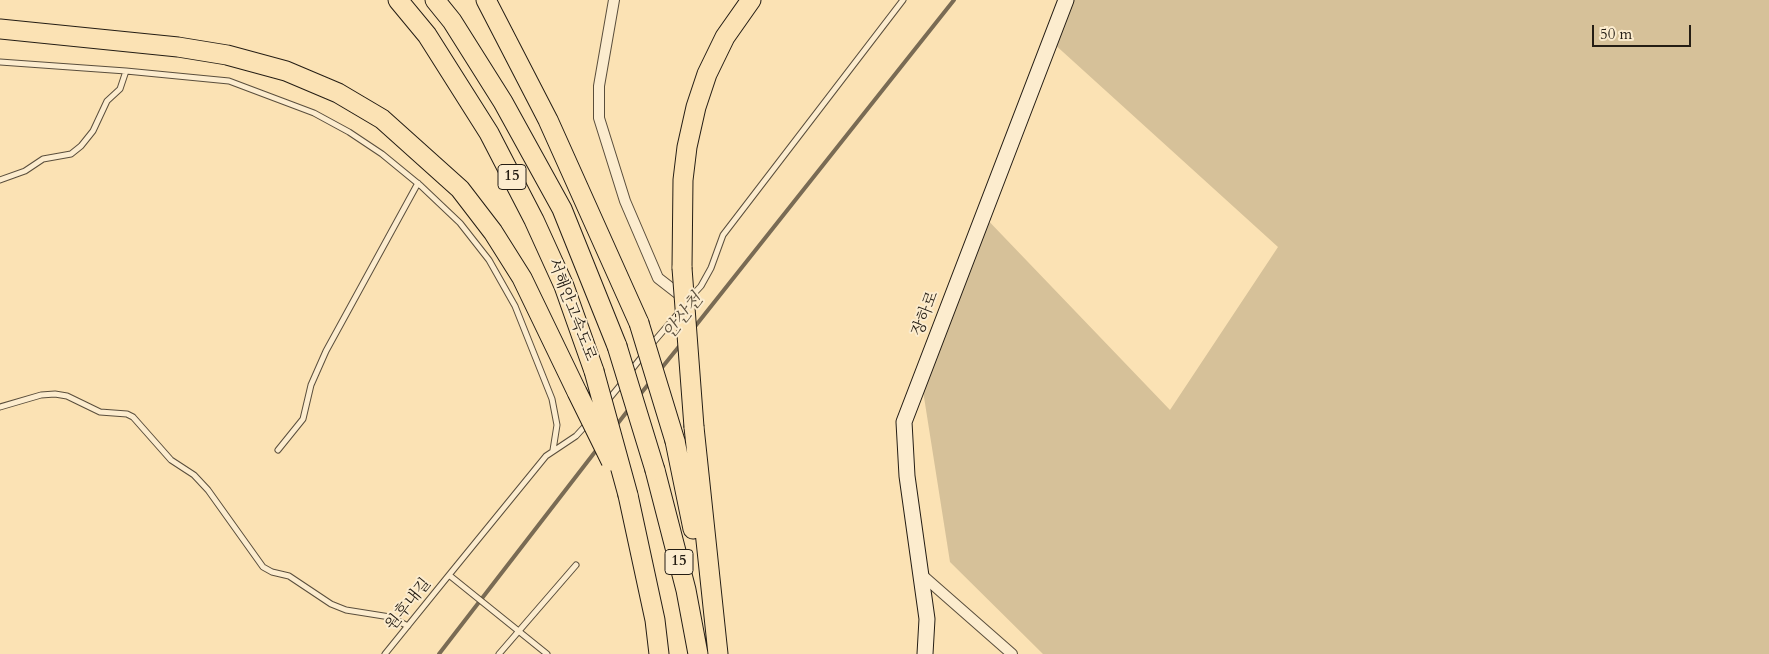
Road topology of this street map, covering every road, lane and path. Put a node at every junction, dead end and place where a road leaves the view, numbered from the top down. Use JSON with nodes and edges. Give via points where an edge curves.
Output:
{"nodes":[{"id":1,"x":398,"y":0,"type":"edge"},
{"id":2,"x":435,"y":0,"type":"edge"},
{"id":3,"x":486,"y":0,"type":"edge"},
{"id":4,"x":614,"y":0,"type":"edge"},
{"id":5,"x":751,"y":0,"type":"edge"},
{"id":6,"x":904,"y":0,"type":"edge"},
{"id":7,"x":1066,"y":0,"type":"edge"},
{"id":8,"x":0,"y":29,"type":"edge"},
{"id":9,"x":0,"y":62,"type":"edge"},
{"id":10,"x":126,"y":71,"type":"junction"},
{"id":11,"x":0,"y":180,"type":"edge"},
{"id":12,"x":418,"y":183,"type":"junction"},
{"id":13,"x":688,"y":301,"type":"junction"},
{"id":14,"x":0,"y":407,"type":"edge"},
{"id":15,"x":600,"y":410,"type":"dead end"},
{"id":16,"x":594,"y":416,"type":"dead end"},
{"id":17,"x":278,"y":450,"type":"dead end"},
{"id":18,"x":553,"y":450,"type":"junction"},
{"id":19,"x":628,"y":495,"type":"junction"},
{"id":20,"x":576,"y":564,"type":"dead end"},
{"id":21,"x":922,"y":575,"type":"junction"},
{"id":22,"x":450,"y":576,"type":"junction"},
{"id":23,"x":408,"y":626,"type":"junction"},
{"id":24,"x":516,"y":629,"type":"junction"},
{"id":25,"x":385,"y":654,"type":"edge"},
{"id":26,"x":498,"y":654,"type":"edge"},
{"id":27,"x":547,"y":654,"type":"edge"},
{"id":28,"x":659,"y":654,"type":"edge"},
{"id":29,"x":698,"y":654,"type":"edge"},
{"id":30,"x":707,"y":654,"type":"edge"},
{"id":31,"x":718,"y":654,"type":"edge"},
{"id":32,"x":925,"y":654,"type":"edge"},
{"id":33,"x":1012,"y":654,"type":"edge"}],
"edges":[{"from":1,"to":19,"type":"highway","name":"서해안고속도로","number":"15","bridge":true,"via":[[427,35],[493,142],[534,220],[564,286],[594,371]]},
{"from":2,"to":29,"type":"highway","name":"서해안고속도로","number":"15","bridge":true,"via":[[504,102],[562,209],[617,346],[655,470],[686,590]]},
{"from":3,"to":30,"type":"highway","bridge":true,"via":[[548,120],[639,323],[675,441],[690,509],[703,597]]},
{"from":4,"to":13,"type":"street","via":[[599,86],[599,118],[625,201],[658,278]]},
{"from":5,"to":31,"type":"highway","bridge":true,"via":[[725,37],[707,74],[687,147],[683,180],[682,268],[694,427]]},
{"from":6,"to":13,"type":"lane","via":[[723,235],[711,268]]},
{"from":7,"to":21,"type":"street","name":"장하로","via":[[904,422],[907,476]]},
{"from":8,"to":19,"type":"highway","bridge":true,"via":[[160,45],[227,56],[286,71],[338,92],[382,119],[460,189],[493,232],[522,278]]},
{"from":9,"to":10,"type":"lane"},
{"from":10,"to":11,"type":"lane","via":[[120,89],[108,101],[93,131],[81,146],[71,154],[43,159],[25,171]]},
{"from":10,"to":12,"type":"lane","via":[[229,81],[276,98],[349,132]]},
{"from":12,"to":17,"type":"lane","via":[[326,351],[311,385],[303,419]]},
{"from":12,"to":18,"type":"lane","via":[[460,223],[489,260],[515,306],[552,399],[557,425]]},
{"from":13,"to":15,"type":"lane"},
{"from":14,"to":23,"type":"lane","via":[[55,394],[67,396],[100,412],[127,414],[171,460],[194,475],[208,490],[263,567],[289,576],[331,604],[346,610],[390,617]]},
{"from":16,"to":18,"type":"lane","name":"원후내길","via":[[576,436]]},
{"from":18,"to":22,"type":"lane","name":"원후내길"},
{"from":19,"to":28,"type":"highway","name":"서해안고속도로","number":"15"},
{"from":20,"to":24,"type":"lane"},
{"from":21,"to":32,"type":"street","name":"장하로","via":[[927,619]]},
{"from":21,"to":33,"type":"street"},
{"from":22,"to":23,"type":"lane","name":"원후내길"},
{"from":22,"to":24,"type":"lane"},
{"from":23,"to":25,"type":"lane","name":"원후내길"},
{"from":24,"to":26,"type":"lane"},
{"from":24,"to":27,"type":"lane"}]}
